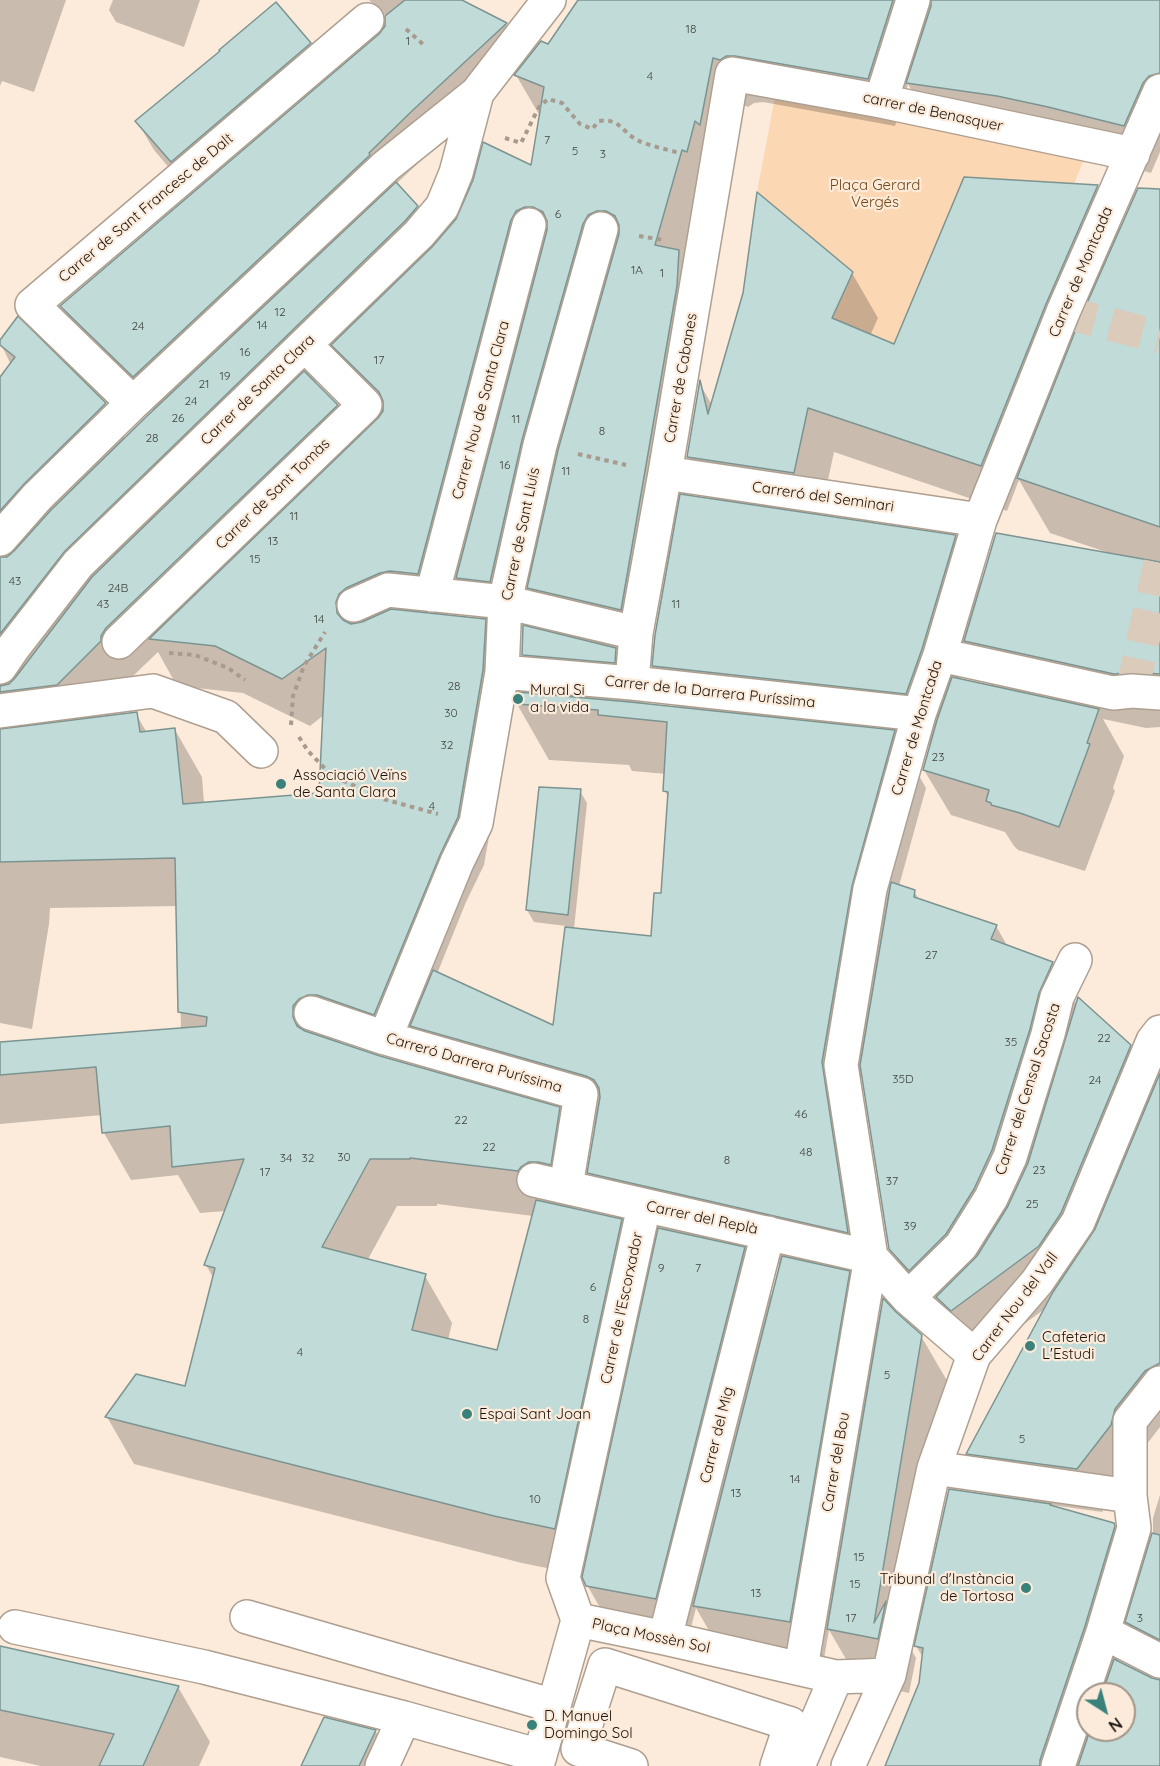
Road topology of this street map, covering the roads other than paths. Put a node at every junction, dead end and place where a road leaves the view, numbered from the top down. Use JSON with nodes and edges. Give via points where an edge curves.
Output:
{"nodes":[{"id":1,"x":549,"y":0,"type":"edge"},
{"id":2,"x":913,"y":0,"type":"edge"},
{"id":3,"x":367,"y":20,"type":"dead end"},
{"id":4,"x":732,"y":74,"type":"joint"},
{"id":5,"x":1160,"y":91,"type":"edge"},
{"id":6,"x":477,"y":93,"type":"junction"},
{"id":7,"x":881,"y":100,"type":"junction"},
{"id":8,"x":1133,"y":154,"type":"junction"},
{"id":9,"x":529,"y":225,"type":"dead end"},
{"id":10,"x":601,"y":229,"type":"road end"},
{"id":11,"x":305,"y":345,"type":"junction"},
{"id":12,"x":133,"y":404,"type":"junction"},
{"id":13,"x":665,"y":473,"type":"junction"},
{"id":14,"x":980,"y":520,"type":"junction"},
{"id":15,"x":0,"y":539,"type":"edge"},
{"id":16,"x":432,"y":595,"type":"junction"},
{"id":17,"x":505,"y":602,"type":"junction"},
{"id":18,"x":354,"y":605,"type":"road end"},
{"id":19,"x":636,"y":633,"type":"junction"},
{"id":20,"x":119,"y":642,"type":"dead end"},
{"id":21,"x":940,"y":655,"type":"junction"},
{"id":22,"x":0,"y":667,"type":"edge"},
{"id":23,"x":502,"y":672,"type":"junction"},
{"id":24,"x":632,"y":683,"type":"junction"},
{"id":25,"x":1160,"y":693,"type":"edge"},
{"id":26,"x":0,"y":711,"type":"edge"},
{"id":27,"x":919,"y":714,"type":"junction"},
{"id":28,"x":261,"y":751,"type":"dead end"},
{"id":29,"x":1075,"y":960,"type":"dead end"},
{"id":30,"x":311,"y":1013,"type":"dead end"},
{"id":31,"x":1160,"y":1032,"type":"edge"},
{"id":32,"x":385,"y":1038,"type":"junction"},
{"id":33,"x":534,"y":1180,"type":"dead end"},
{"id":34,"x":566,"y":1187,"type":"junction"},
{"id":35,"x":644,"y":1206,"type":"junction"},
{"id":36,"x":768,"y":1233,"type":"junction"},
{"id":37,"x":871,"y":1257,"type":"junction"},
{"id":38,"x":908,"y":1298,"type":"junction"},
{"id":39,"x":974,"y":1355,"type":"junction"},
{"id":40,"x":1160,"y":1383,"type":"edge"},
{"id":41,"x":1145,"y":1420,"type":"edge"},
{"id":42,"x":934,"y":1468,"type":"junction"},
{"id":43,"x":1130,"y":1496,"type":"junction"},
{"id":44,"x":247,"y":1617,"type":"dead end"},
{"id":45,"x":578,"y":1620,"type":"junction"},
{"id":46,"x":15,"y":1627,"type":"dead end"},
{"id":47,"x":1103,"y":1632,"type":"junction"},
{"id":48,"x":665,"y":1638,"type":"junction"},
{"id":49,"x":1160,"y":1661,"type":"edge"},
{"id":50,"x":801,"y":1668,"type":"junction"},
{"id":51,"x":890,"y":1675,"type":"junction"},
{"id":52,"x":836,"y":1677,"type":"junction"},
{"id":53,"x":554,"y":1706,"type":"junction"},
{"id":54,"x":404,"y":1718,"type":"junction"},
{"id":55,"x":539,"y":1761,"type":"edge"},
{"id":56,"x":382,"y":1766,"type":"edge"},
{"id":57,"x":631,"y":1766,"type":"edge"},
{"id":58,"x":777,"y":1766,"type":"edge"},
{"id":59,"x":798,"y":1766,"type":"edge"},
{"id":60,"x":848,"y":1766,"type":"edge"},
{"id":61,"x":1058,"y":1766,"type":"edge"}],
"edges":[{"from":1,"to":6,"type":"street"},
{"from":2,"to":7,"type":"street"},
{"from":3,"to":12,"type":"street","name":"Carrer de Sant Francesc de Dalt","via":[[32,305]]},
{"from":4,"to":7,"type":"street","name":"carrer de Benasquer"},
{"from":4,"to":13,"type":"street","name":"Carrer de Cabanes"},
{"from":5,"to":8,"type":"street","name":"Carrer de Montcada"},
{"from":6,"to":11,"type":"street","name":"Carrer de Santa Clara","via":[[456,173],[442,207]]},
{"from":6,"to":12,"type":"street","via":[[386,166]]},
{"from":7,"to":8,"type":"street","name":"carrer de Benasquer"},
{"from":8,"to":14,"type":"street","name":"Carrer de Montcada","via":[[1063,312]]},
{"from":9,"to":16,"type":"street","name":"Carrer Nou de Santa Clara"},
{"from":10,"to":17,"type":"street","name":"Carrer de Sant Lluís","via":[[540,445]]},
{"from":11,"to":20,"type":"street","name":"Carrer de Sant Tomàs","via":[[365,405]]},
{"from":11,"to":22,"type":"street","name":"Carrer de Santa Clara","via":[[78,564]]},
{"from":12,"to":15,"type":"street","via":[[37,497]]},
{"from":13,"to":14,"type":"street","name":"Carreró del Seminari"},
{"from":13,"to":19,"type":"street","name":"Carrer de Cabanes"},
{"from":14,"to":21,"type":"street","name":"Carrer de Montcada"},
{"from":16,"to":17,"type":"street"},
{"from":16,"to":18,"type":"street","via":[[388,590]]},
{"from":17,"to":19,"type":"street"},
{"from":17,"to":23,"type":"street","name":"Carrer de Sant Lluís"},
{"from":19,"to":24,"type":"street","name":"Carrer de Cabanes"},
{"from":21,"to":25,"type":"street","via":[[1113,693]]},
{"from":21,"to":27,"type":"street","name":"Carrer de Montcada"},
{"from":23,"to":24,"type":"street","name":"Carrer de la Darrera Puríssima"},
{"from":23,"to":32,"type":"street","name":"Carrer de Sant Lluís","via":[[476,824]]},
{"from":24,"to":27,"type":"street","name":"Carrer de la Darrera Puríssima"},
{"from":26,"to":28,"type":"street","via":[[153,691],[226,717]]},
{"from":27,"to":37,"type":"street","name":"Carrer de Montcada","via":[[870,889],[841,1065]]},
{"from":29,"to":38,"type":"street","name":"Carrer del Censal Sacosta","via":[[1057,997],[1010,1157],[991,1198],[961,1246]]},
{"from":30,"to":32,"type":"street","name":"Carreró Darrera Puríssima"},
{"from":31,"to":39,"type":"street","name":"Carrer Nou del Vall","via":[[1078,1222],[1037,1282]]},
{"from":32,"to":34,"type":"street","name":"Carreró Darrera Puríssima","via":[[581,1094]]},
{"from":33,"to":34,"type":"street","name":"Carrer del Replà"},
{"from":34,"to":35,"type":"street","name":"Carrer del Replà"},
{"from":35,"to":36,"type":"street","name":"Carrer del Replà"},
{"from":35,"to":45,"type":"street","name":"Carrer de l'Escorxador","via":[[563,1578]]},
{"from":36,"to":37,"type":"street","name":"Carrer del Replà"},
{"from":36,"to":48,"type":"street","name":"Carrer del Mig"},
{"from":37,"to":38,"type":"street"},
{"from":37,"to":50,"type":"street","name":"Carrer del Bou"},
{"from":38,"to":39,"type":"street"},
{"from":39,"to":42,"type":"street","name":"Carrer Nou del Vall"},
{"from":40,"to":41,"type":"street"},
{"from":41,"to":43,"type":"street"},
{"from":42,"to":43,"type":"street"},
{"from":42,"to":51,"type":"street","name":"Carrer Nou del Vall"},
{"from":43,"to":47,"type":"street","via":[[1134,1528]]},
{"from":44,"to":53,"type":"street"},
{"from":45,"to":48,"type":"street","name":"Plaça Mossèn Sol"},
{"from":45,"to":53,"type":"street","name":"Plaça Mossèn Sol"},
{"from":46,"to":54,"type":"street","via":[[204,1666]]},
{"from":47,"to":49,"type":"street"},
{"from":47,"to":61,"type":"street"},
{"from":48,"to":50,"type":"street","name":"Plaça Mossèn Sol"},
{"from":50,"to":52,"type":"street","name":"Plaça Mossèn Sol"},
{"from":51,"to":52,"type":"street","name":"Plaça Mossèn Sol"},
{"from":51,"to":60,"type":"street","name":"Carrer Nou del Vall"},
{"from":52,"to":59,"type":"street"},
{"from":53,"to":55,"type":"street","name":"Plaça Mossèn Sol"},
{"from":54,"to":55,"type":"street"},
{"from":54,"to":56,"type":"street"},
{"from":57,"to":58,"type":"street","via":[[578,1749],[605,1665],[791,1724]]}]}
